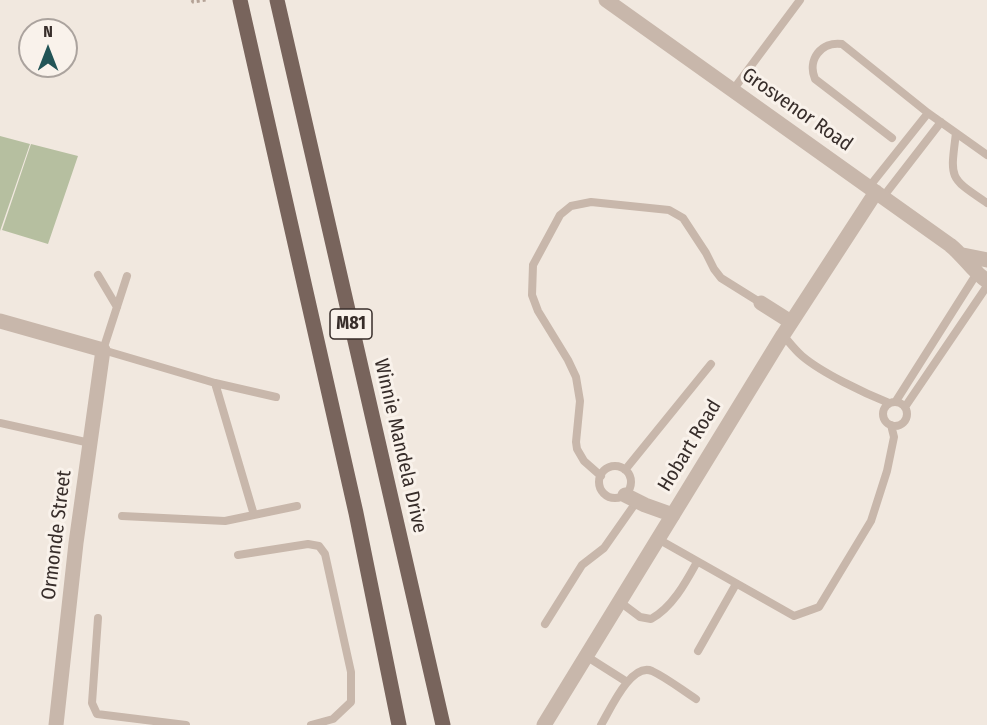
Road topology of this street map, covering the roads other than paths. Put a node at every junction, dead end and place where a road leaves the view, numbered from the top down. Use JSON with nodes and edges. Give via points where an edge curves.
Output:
{"nodes":[{"id":1,"x":240,"y":0,"type":"edge"},
{"id":2,"x":277,"y":0,"type":"edge"},
{"id":3,"x":606,"y":0,"type":"edge"},
{"id":4,"x":800,"y":0,"type":"edge"},
{"id":5,"x":733,"y":90,"type":"junction"},
{"id":6,"x":928,"y":113,"type":"junction"},
{"id":7,"x":942,"y":122,"type":"junction"},
{"id":8,"x":956,"y":134,"type":"junction"},
{"id":9,"x":892,"y":138,"type":"dead end"},
{"id":10,"x":987,"y":155,"type":"edge"},
{"id":11,"x":876,"y":192,"type":"junction"},
{"id":12,"x":987,"y":203,"type":"edge"},
{"id":13,"x":963,"y":255,"type":"junction"},
{"id":14,"x":987,"y":260,"type":"edge"},
{"id":15,"x":98,"y":275,"type":"dead end"},
{"id":16,"x":127,"y":276,"type":"dead end"},
{"id":17,"x":982,"y":277,"type":"edge"},
{"id":18,"x":987,"y":286,"type":"edge"},
{"id":19,"x":760,"y":303,"type":"joint"},
{"id":20,"x":117,"y":307,"type":"junction"},
{"id":21,"x":0,"y":321,"type":"edge"},
{"id":22,"x":787,"y":328,"type":"junction"},
{"id":23,"x":103,"y":350,"type":"junction"},
{"id":24,"x":711,"y":364,"type":"dead end"},
{"id":25,"x":215,"y":383,"type":"junction"},
{"id":26,"x":869,"y":395,"type":"junction"},
{"id":27,"x":276,"y":397,"type":"dead end"},
{"id":28,"x":892,"y":402,"type":"junction"},
{"id":29,"x":905,"y":407,"type":"junction"},
{"id":30,"x":883,"y":413,"type":"junction"},
{"id":31,"x":0,"y":423,"type":"edge"},
{"id":32,"x":891,"y":425,"type":"junction"},
{"id":33,"x":90,"y":443,"type":"junction"},
{"id":34,"x":625,"y":470,"type":"junction"},
{"id":35,"x":600,"y":476,"type":"junction"},
{"id":36,"x":631,"y":498,"type":"junction"},
{"id":37,"x":297,"y":506,"type":"dead end"},
{"id":38,"x":254,"y":515,"type":"junction"},
{"id":39,"x":673,"y":515,"type":"junction"},
{"id":40,"x":122,"y":516,"type":"dead end"},
{"id":41,"x":658,"y":539,"type":"junction"},
{"id":42,"x":238,"y":555,"type":"dead end"},
{"id":43,"x":697,"y":562,"type":"junction"},
{"id":44,"x":736,"y":584,"type":"junction"},
{"id":45,"x":620,"y":602,"type":"junction"},
{"id":46,"x":99,"y":618,"type":"dead end"},
{"id":47,"x":545,"y":624,"type":"dead end"},
{"id":48,"x":698,"y":651,"type":"dead end"},
{"id":49,"x":586,"y":656,"type":"junction"},
{"id":50,"x":627,"y":682,"type":"junction"},
{"id":51,"x":696,"y":699,"type":"dead end"},
{"id":52,"x":56,"y":725,"type":"edge"},
{"id":53,"x":186,"y":725,"type":"edge"},
{"id":54,"x":311,"y":725,"type":"edge"},
{"id":55,"x":399,"y":725,"type":"edge"},
{"id":56,"x":442,"y":725,"type":"edge"},
{"id":57,"x":544,"y":725,"type":"edge"},
{"id":58,"x":601,"y":725,"type":"edge"}],
"edges":[{"from":1,"to":55,"type":"main road","number":"M81","via":[[356,513]]},
{"from":2,"to":56,"type":"main road","name":"Winnie Mandela Drive","number":"M81"},
{"from":3,"to":5,"type":"street","name":"Grosvenor Road"},
{"from":4,"to":5,"type":"lane"},
{"from":5,"to":11,"type":"street","name":"Grosvenor Road"},
{"from":6,"to":7,"type":"lane"},
{"from":6,"to":9,"type":"lane","via":[[842,44],[825,45],[812,61],[815,79]]},
{"from":6,"to":11,"type":"lane"},
{"from":7,"to":8,"type":"lane"},
{"from":7,"to":11,"type":"lane"},
{"from":8,"to":10,"type":"lane"},
{"from":8,"to":12,"type":"lane","via":[[954,176]]},
{"from":11,"to":13,"type":"street","name":"Grosvenor Road"},
{"from":11,"to":22,"type":"street","name":"Hobart Road"},
{"from":13,"to":14,"type":"street","name":"Grosvenor Road"},
{"from":13,"to":17,"type":"street","name":"Grosvenor Road"},
{"from":14,"to":17,"type":"lane"},
{"from":15,"to":20,"type":"lane"},
{"from":16,"to":20,"type":"lane"},
{"from":17,"to":28,"type":"lane"},
{"from":18,"to":29,"type":"lane"},
{"from":19,"to":22,"type":"street"},
{"from":19,"to":35,"type":"lane","via":[[721,278],[683,218],[669,210],[591,202],[571,206],[560,215],[533,265],[532,296],[576,377],[580,401],[577,448]]},
{"from":20,"to":23,"type":"lane"},
{"from":21,"to":23,"type":"street"},
{"from":22,"to":26,"type":"lane","via":[[801,355]]},
{"from":22,"to":39,"type":"street","name":"Hobart Road"},
{"from":23,"to":25,"type":"lane"},
{"from":23,"to":33,"type":"street","name":"Ormonde Street"},
{"from":24,"to":34,"type":"lane"},
{"from":25,"to":27,"type":"lane"},
{"from":25,"to":38,"type":"lane"},
{"from":26,"to":28,"type":"lane"},
{"from":26,"to":30,"type":"lane"},
{"from":28,"to":29,"type":"lane"},
{"from":28,"to":30,"type":"lane"},
{"from":29,"to":32,"type":"lane","via":[[905,420]]},
{"from":30,"to":32,"type":"lane"},
{"from":31,"to":33,"type":"lane"},
{"from":32,"to":44,"type":"lane","via":[[894,437],[887,471],[871,521],[819,607],[794,616]]},
{"from":33,"to":52,"type":"street","name":"Ormonde Street"},
{"from":34,"to":35,"type":"lane","via":[[614,466]]},
{"from":34,"to":36,"type":"lane","via":[[631,479]]},
{"from":35,"to":36,"type":"lane","via":[[599,484],[609,497]]},
{"from":36,"to":39,"type":"street"},
{"from":36,"to":47,"type":"lane","via":[[604,548],[582,565]]},
{"from":37,"to":38,"type":"lane"},
{"from":38,"to":40,"type":"lane","via":[[225,521]]},
{"from":39,"to":41,"type":"street","name":"Hobart Road"},
{"from":41,"to":43,"type":"lane"},
{"from":41,"to":45,"type":"street","name":"Hobart Road"},
{"from":42,"to":54,"type":"lane","via":[[308,544],[319,546],[325,554],[351,672],[351,702],[333,719]]},
{"from":43,"to":44,"type":"lane"},
{"from":43,"to":45,"type":"lane","via":[[656,617],[640,617]]},
{"from":44,"to":48,"type":"lane"},
{"from":45,"to":49,"type":"street","name":"Hobart Road"},
{"from":46,"to":53,"type":"lane","via":[[92,703],[97,714]]},
{"from":49,"to":50,"type":"lane"},
{"from":49,"to":57,"type":"street","name":"Hobart Road"},
{"from":50,"to":51,"type":"lane","via":[[635,673],[651,671]]},
{"from":50,"to":58,"type":"lane"}]}
